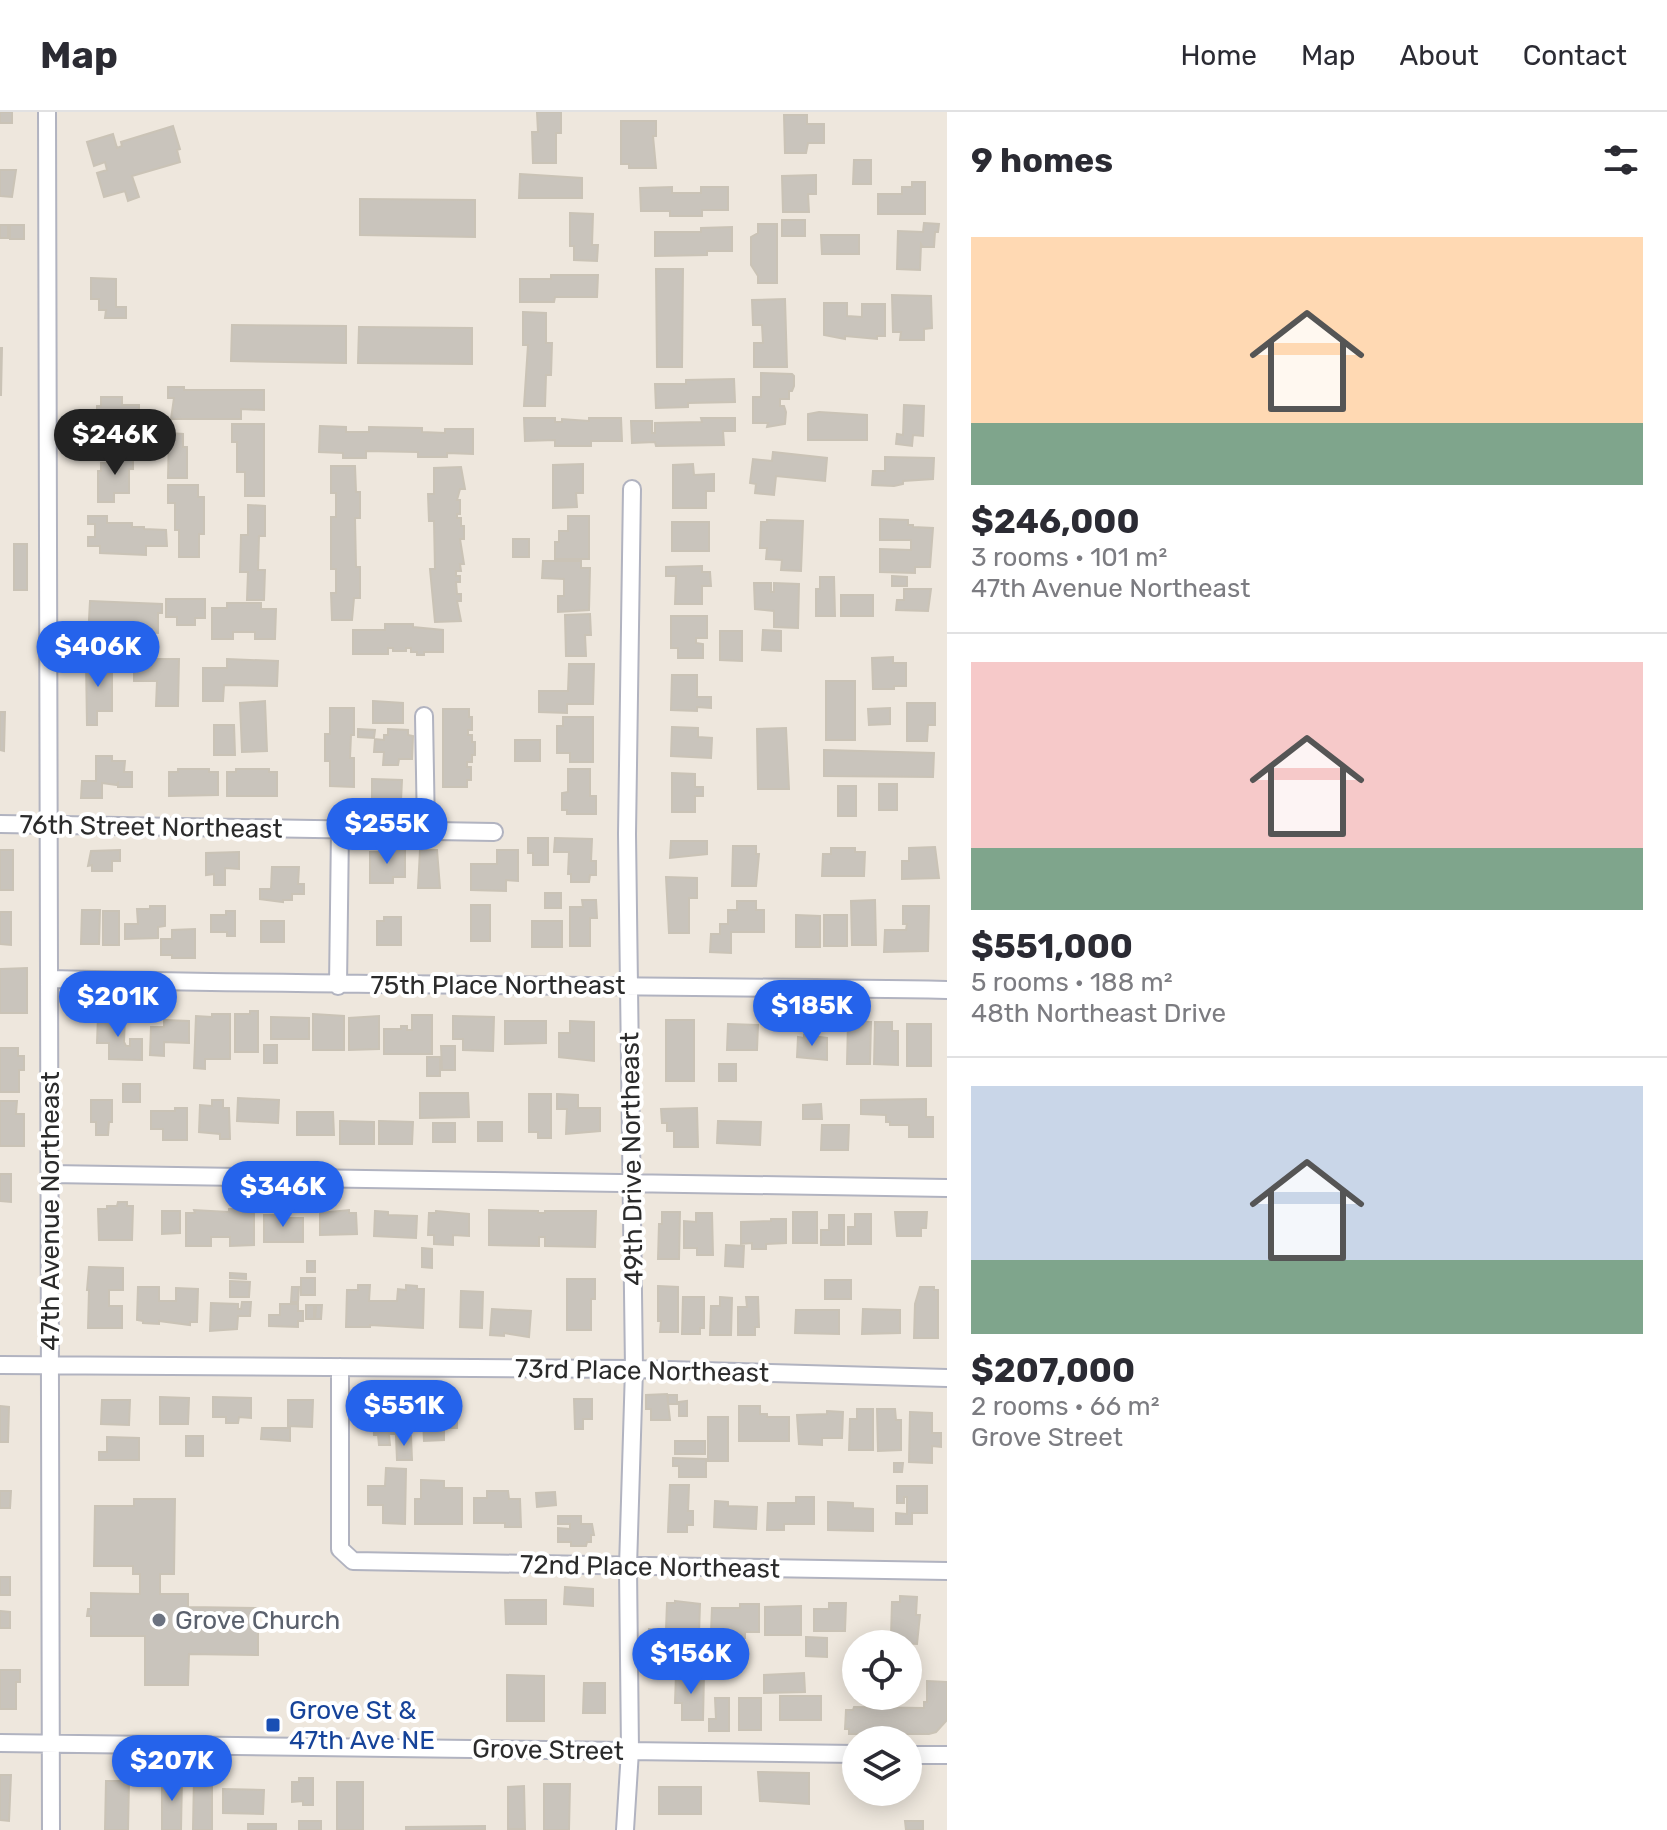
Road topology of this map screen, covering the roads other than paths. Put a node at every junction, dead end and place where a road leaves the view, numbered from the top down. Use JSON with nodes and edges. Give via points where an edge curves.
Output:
{"nodes":[{"id":1,"x":47,"y":112,"type":"edge"},
{"id":2,"x":632,"y":489,"type":"dead end"},
{"id":3,"x":424,"y":716,"type":"dead end"},
{"id":4,"x":0,"y":824,"type":"edge"},
{"id":5,"x":49,"y":825,"type":"junction"},
{"id":6,"x":340,"y":829,"type":"junction"},
{"id":7,"x":426,"y":831,"type":"junction"},
{"id":8,"x":494,"y":832,"type":"dead end"},
{"id":9,"x":50,"y":979,"type":"junction"},
{"id":10,"x":630,"y":984,"type":"junction"},
{"id":11,"x":338,"y":986,"type":"junction"},
{"id":12,"x":947,"y":990,"type":"edge"},
{"id":13,"x":50,"y":1174,"type":"junction"},
{"id":14,"x":632,"y":1182,"type":"junction"},
{"id":15,"x":947,"y":1188,"type":"edge"},
{"id":16,"x":0,"y":1365,"type":"edge"},
{"id":17,"x":51,"y":1366,"type":"junction"},
{"id":18,"x":340,"y":1367,"type":"junction"},
{"id":19,"x":634,"y":1369,"type":"junction"},
{"id":20,"x":947,"y":1378,"type":"edge"},
{"id":21,"x":628,"y":1567,"type":"junction"},
{"id":22,"x":947,"y":1571,"type":"edge"},
{"id":23,"x":0,"y":1743,"type":"edge"},
{"id":24,"x":52,"y":1743,"type":"junction"},
{"id":25,"x":630,"y":1751,"type":"junction"},
{"id":26,"x":842,"y":1754,"type":"edge"},
{"id":27,"x":922,"y":1755,"type":"edge"},
{"id":28,"x":947,"y":1755,"type":"edge"},
{"id":29,"x":51,"y":1830,"type":"edge"},
{"id":30,"x":625,"y":1830,"type":"edge"}],
"edges":[{"from":1,"to":5,"type":"street","name":"47th Avenue Northeast"},
{"from":2,"to":10,"type":"street","name":"49th Drive Northeast"},
{"from":3,"to":7,"type":"street"},
{"from":4,"to":5,"type":"street","name":"76th Street Northeast"},
{"from":5,"to":6,"type":"street","name":"76th Street Northeast"},
{"from":5,"to":9,"type":"street","name":"47th Avenue Northeast"},
{"from":6,"to":7,"type":"street","name":"76th Street Northeast"},
{"from":6,"to":11,"type":"street"},
{"from":7,"to":8,"type":"street","name":"76th Street Northeast"},
{"from":9,"to":11,"type":"street","name":"75th Place Northeast"},
{"from":9,"to":13,"type":"street","name":"47th Avenue Northeast"},
{"from":10,"to":11,"type":"street","name":"75th Place Northeast"},
{"from":10,"to":12,"type":"street","name":"75th Place Northeast"},
{"from":10,"to":14,"type":"street","name":"49th Drive Northeast"},
{"from":13,"to":14,"type":"street"},
{"from":13,"to":17,"type":"street","name":"47th Avenue Northeast"},
{"from":14,"to":15,"type":"street"},
{"from":14,"to":19,"type":"street","name":"49th Drive Northeast"},
{"from":16,"to":17,"type":"street","name":"73rd Place Northeast"},
{"from":17,"to":18,"type":"street","name":"73rd Place Northeast"},
{"from":17,"to":24,"type":"street","name":"47th Avenue Northeast"},
{"from":18,"to":19,"type":"street","name":"73rd Place Northeast"},
{"from":18,"to":21,"type":"street","name":"72nd Place Northeast","via":[[340,1549],[353,1561]]},
{"from":19,"to":20,"type":"street","name":"73rd Place Northeast"},
{"from":19,"to":21,"type":"street","name":"49th Drive Northeast"},
{"from":21,"to":22,"type":"street","name":"72nd Place Northeast"},
{"from":21,"to":25,"type":"street","name":"49th Drive Northeast"},
{"from":23,"to":24,"type":"street","name":"Grove Street"},
{"from":24,"to":25,"type":"street","name":"Grove Street"},
{"from":24,"to":29,"type":"street","name":"47th Avenue Northeast"},
{"from":25,"to":26,"type":"street","name":"Grove Street"},
{"from":25,"to":30,"type":"street","name":"49th Drive Northeast"},
{"from":27,"to":28,"type":"street"}]}
